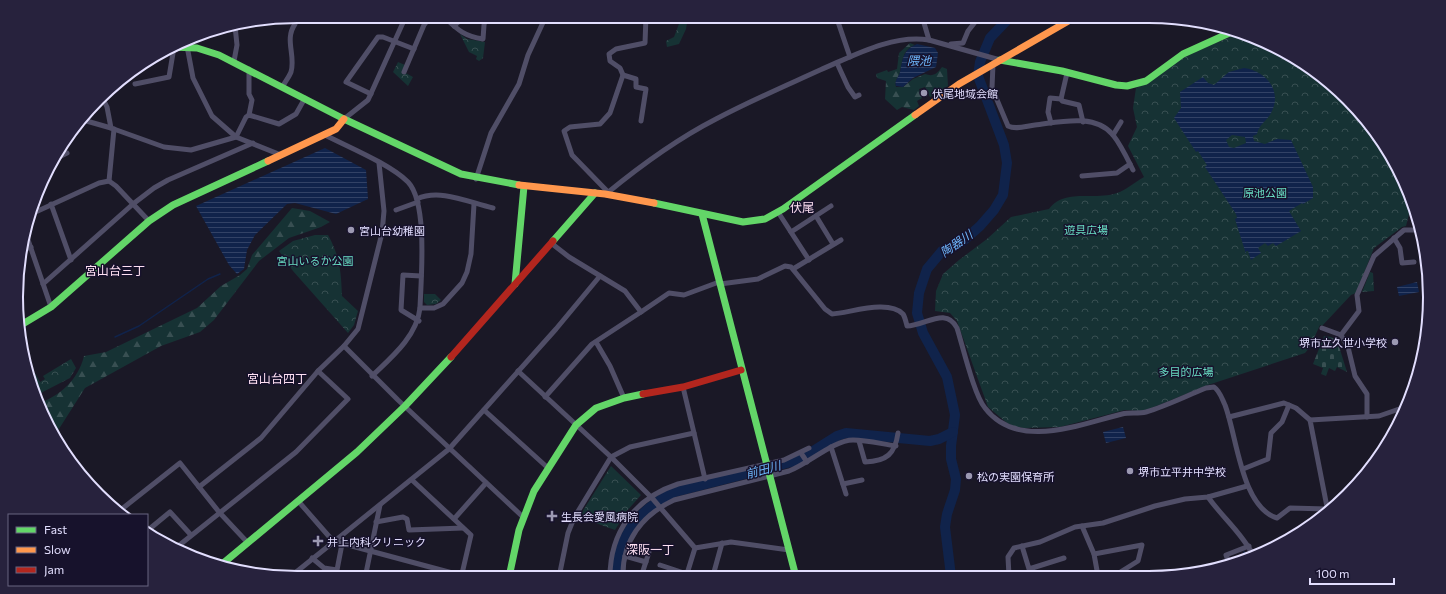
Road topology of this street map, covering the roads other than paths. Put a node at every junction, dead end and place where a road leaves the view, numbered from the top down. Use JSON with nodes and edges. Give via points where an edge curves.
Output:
{"nodes":[{"id":1,"x":403,"y":23,"type":"edge"},
{"id":2,"x":426,"y":23,"type":"edge"},
{"id":3,"x":451,"y":23,"type":"edge"},
{"id":4,"x":457,"y":23,"type":"edge"},
{"id":5,"x":484,"y":23,"type":"edge"},
{"id":6,"x":543,"y":23,"type":"edge"},
{"id":7,"x":646,"y":23,"type":"edge"},
{"id":8,"x":838,"y":23,"type":"edge"},
{"id":9,"x":924,"y":23,"type":"edge"},
{"id":10,"x":974,"y":23,"type":"edge"},
{"id":11,"x":1065,"y":23,"type":"edge"},
{"id":12,"x":295,"y":24,"type":"dead end"},
{"id":13,"x":454,"y":26,"type":"junction"},
{"id":14,"x":235,"y":30,"type":"edge"},
{"id":15,"x":1227,"y":34,"type":"edge"},
{"id":16,"x":929,"y":40,"type":"junction"},
{"id":17,"x":394,"y":42,"type":"junction"},
{"id":18,"x":939,"y":43,"type":"junction"},
{"id":19,"x":187,"y":46,"type":"joint"},
{"id":20,"x":414,"y":49,"type":"junction"},
{"id":21,"x":172,"y":53,"type":"edge"},
{"id":22,"x":850,"y":57,"type":"junction"},
{"id":23,"x":1000,"y":60,"type":"junction"},
{"id":24,"x":234,"y":61,"type":"junction"},
{"id":25,"x":837,"y":63,"type":"junction"},
{"id":26,"x":991,"y":63,"type":"junction"},
{"id":27,"x":249,"y":69,"type":"junction"},
{"id":28,"x":404,"y":72,"type":"dead end"},
{"id":29,"x":1067,"y":73,"type":"junction"},
{"id":30,"x":623,"y":75,"type":"junction"},
{"id":31,"x":135,"y":84,"type":"dead end"},
{"id":32,"x":283,"y":86,"type":"junction"},
{"id":33,"x":370,"y":94,"type":"junction"},
{"id":34,"x":860,"y":96,"type":"dead end"},
{"id":35,"x":305,"y":98,"type":"junction"},
{"id":36,"x":1061,"y":99,"type":"junction"},
{"id":37,"x":104,"y":102,"type":"edge"},
{"id":38,"x":249,"y":115,"type":"junction"},
{"id":39,"x":344,"y":119,"type":"junction"},
{"id":40,"x":87,"y":121,"type":"edge"},
{"id":41,"x":641,"y":121,"type":"dead end"},
{"id":42,"x":1083,"y":122,"type":"junction"},
{"id":43,"x":1121,"y":122,"type":"dead end"},
{"id":44,"x":1051,"y":123,"type":"junction"},
{"id":45,"x":112,"y":128,"type":"junction"},
{"id":46,"x":325,"y":135,"type":"junction"},
{"id":47,"x":1113,"y":135,"type":"junction"},
{"id":48,"x":236,"y":137,"type":"junction"},
{"id":49,"x":253,"y":143,"type":"junction"},
{"id":50,"x":67,"y":153,"type":"dead end"},
{"id":51,"x":63,"y":155,"type":"edge"},
{"id":52,"x":280,"y":155,"type":"junction"},
{"id":53,"x":379,"y":163,"type":"junction"},
{"id":54,"x":1130,"y":164,"type":"junction"},
{"id":55,"x":1133,"y":170,"type":"dead end"},
{"id":56,"x":1082,"y":176,"type":"dead end"},
{"id":57,"x":476,"y":179,"type":"junction"},
{"id":58,"x":109,"y":182,"type":"junction"},
{"id":59,"x":524,"y":186,"type":"junction"},
{"id":60,"x":595,"y":193,"type":"junction"},
{"id":61,"x":607,"y":193,"type":"junction"},
{"id":62,"x":417,"y":200,"type":"junction"},
{"id":63,"x":51,"y":204,"type":"junction"},
{"id":64,"x":133,"y":204,"type":"junction"},
{"id":65,"x":474,"y":204,"type":"junction"},
{"id":66,"x":831,"y":206,"type":"dead end"},
{"id":67,"x":493,"y":208,"type":"dead end"},
{"id":68,"x":396,"y":210,"type":"dead end"},
{"id":69,"x":37,"y":211,"type":"edge"},
{"id":70,"x":778,"y":212,"type":"junction"},
{"id":71,"x":702,"y":214,"type":"junction"},
{"id":72,"x":816,"y":216,"type":"junction"},
{"id":73,"x":149,"y":222,"type":"junction"},
{"id":74,"x":1415,"y":230,"type":"edge"},
{"id":75,"x":791,"y":232,"type":"junction"},
{"id":76,"x":1394,"y":238,"type":"junction"},
{"id":77,"x":841,"y":240,"type":"dead end"},
{"id":78,"x":29,"y":241,"type":"edge"},
{"id":79,"x":551,"y":243,"type":"junction"},
{"id":80,"x":833,"y":244,"type":"junction"},
{"id":81,"x":31,"y":247,"type":"junction"},
{"id":82,"x":27,"y":249,"type":"edge"},
{"id":83,"x":71,"y":260,"type":"junction"},
{"id":84,"x":809,"y":260,"type":"junction"},
{"id":85,"x":1414,"y":262,"type":"dead end"},
{"id":86,"x":793,"y":269,"type":"junction"},
{"id":87,"x":421,"y":276,"type":"junction"},
{"id":88,"x":600,"y":276,"type":"junction"},
{"id":89,"x":720,"y":283,"type":"junction"},
{"id":90,"x":43,"y":284,"type":"junction"},
{"id":91,"x":515,"y":284,"type":"junction"},
{"id":92,"x":52,"y":307,"type":"junction"},
{"id":93,"x":420,"y":308,"type":"junction"},
{"id":94,"x":641,"y":312,"type":"junction"},
{"id":95,"x":418,"y":321,"type":"junction"},
{"id":96,"x":24,"y":323,"type":"edge"},
{"id":97,"x":1322,"y":328,"type":"dead end"},
{"id":98,"x":1341,"y":335,"type":"junction"},
{"id":99,"x":596,"y":342,"type":"junction"},
{"id":100,"x":344,"y":346,"type":"junction"},
{"id":101,"x":741,"y":370,"type":"junction"},
{"id":102,"x":318,"y":371,"type":"junction"},
{"id":103,"x":518,"y":371,"type":"junction"},
{"id":104,"x":372,"y":376,"type":"junction"},
{"id":105,"x":683,"y":387,"type":"junction"},
{"id":106,"x":545,"y":397,"type":"junction"},
{"id":107,"x":624,"y":398,"type":"junction"},
{"id":108,"x":1289,"y":405,"type":"junction"},
{"id":109,"x":404,"y":406,"type":"junction"},
{"id":110,"x":1399,"y":409,"type":"edge"},
{"id":111,"x":484,"y":410,"type":"junction"},
{"id":112,"x":1229,"y":417,"type":"junction"},
{"id":113,"x":1367,"y":417,"type":"junction"},
{"id":114,"x":1310,"y":420,"type":"junction"},
{"id":115,"x":576,"y":425,"type":"junction"},
{"id":116,"x":694,"y":433,"type":"junction"},
{"id":117,"x":898,"y":433,"type":"dead end"},
{"id":118,"x":859,"y":441,"type":"junction"},
{"id":119,"x":896,"y":446,"type":"junction"},
{"id":120,"x":831,"y":447,"type":"junction"},
{"id":121,"x":809,"y":448,"type":"dead end"},
{"id":122,"x":449,"y":449,"type":"junction"},
{"id":123,"x":801,"y":452,"type":"junction"},
{"id":124,"x":611,"y":457,"type":"junction"},
{"id":125,"x":807,"y":462,"type":"junction"},
{"id":126,"x":766,"y":463,"type":"junction"},
{"id":127,"x":548,"y":468,"type":"junction"},
{"id":128,"x":1243,"y":469,"type":"junction"},
{"id":129,"x":769,"y":476,"type":"junction"},
{"id":130,"x":705,"y":478,"type":"junction"},
{"id":131,"x":412,"y":480,"type":"junction"},
{"id":132,"x":862,"y":480,"type":"dead end"},
{"id":133,"x":486,"y":483,"type":"junction"},
{"id":134,"x":843,"y":484,"type":"junction"},
{"id":135,"x":1247,"y":486,"type":"junction"},
{"id":136,"x":199,"y":487,"type":"junction"},
{"id":137,"x":846,"y":494,"type":"dead end"},
{"id":138,"x":651,"y":497,"type":"junction"},
{"id":139,"x":1208,"y":497,"type":"junction"},
{"id":140,"x":299,"y":502,"type":"junction"},
{"id":141,"x":380,"y":505,"type":"junction"},
{"id":142,"x":1327,"y":505,"type":"edge"},
{"id":143,"x":660,"y":506,"type":"junction"},
{"id":144,"x":123,"y":508,"type":"edge"},
{"id":145,"x":1321,"y":510,"type":"edge"},
{"id":146,"x":219,"y":512,"type":"junction"},
{"id":147,"x":523,"y":517,"type":"junction"},
{"id":148,"x":454,"y":519,"type":"junction"},
{"id":149,"x":376,"y":522,"type":"junction"},
{"id":150,"x":1082,"y":526,"type":"junction"},
{"id":151,"x":150,"y":528,"type":"edge"},
{"id":152,"x":463,"y":528,"type":"junction"},
{"id":153,"x":191,"y":535,"type":"junction"},
{"id":154,"x":333,"y":541,"type":"junction"},
{"id":155,"x":248,"y":543,"type":"junction"},
{"id":156,"x":722,"y":543,"type":"junction"},
{"id":157,"x":342,"y":544,"type":"junction"},
{"id":158,"x":180,"y":545,"type":"edge"},
{"id":159,"x":1022,"y":546,"type":"junction"},
{"id":160,"x":1249,"y":546,"type":"junction"},
{"id":161,"x":695,"y":548,"type":"junction"},
{"id":162,"x":789,"y":550,"type":"junction"},
{"id":163,"x":372,"y":551,"type":"junction"},
{"id":164,"x":1251,"y":551,"type":"edge"},
{"id":165,"x":650,"y":552,"type":"dead end"},
{"id":166,"x":1094,"y":554,"type":"junction"},
{"id":167,"x":625,"y":556,"type":"junction"},
{"id":168,"x":312,"y":558,"type":"junction"},
{"id":169,"x":1064,"y":558,"type":"dead end"},
{"id":170,"x":1228,"y":559,"type":"edge"},
{"id":171,"x":225,"y":562,"type":"edge"},
{"id":172,"x":646,"y":562,"type":"junction"},
{"id":173,"x":660,"y":565,"type":"dead end"},
{"id":174,"x":297,"y":571,"type":"edge"},
{"id":175,"x":367,"y":571,"type":"edge"},
{"id":176,"x":443,"y":571,"type":"edge"},
{"id":177,"x":462,"y":571,"type":"edge"},
{"id":178,"x":510,"y":571,"type":"edge"},
{"id":179,"x":560,"y":571,"type":"edge"},
{"id":180,"x":610,"y":571,"type":"edge"},
{"id":181,"x":624,"y":571,"type":"edge"},
{"id":182,"x":643,"y":571,"type":"edge"},
{"id":183,"x":676,"y":571,"type":"edge"},
{"id":184,"x":688,"y":571,"type":"edge"},
{"id":185,"x":714,"y":571,"type":"edge"},
{"id":186,"x":794,"y":571,"type":"edge"},
{"id":187,"x":1008,"y":571,"type":"edge"},
{"id":188,"x":1097,"y":571,"type":"edge"},
{"id":189,"x":1122,"y":571,"type":"edge"}],
"edges":[{"from":1,"to":17,"type":"street"},
{"from":2,"to":20,"type":"street"},
{"from":3,"to":13,"type":"street"},
{"from":4,"to":13,"type":"street"},
{"from":5,"to":13,"type":"street","via":[[483,39],[469,37]]},
{"from":6,"to":57,"type":"street","via":[[528,55],[519,84],[491,133]]},
{"from":7,"to":30,"type":"street","via":[[645,43],[616,49],[609,54],[610,61],[620,68]]},
{"from":8,"to":22,"type":"street"},
{"from":9,"to":16,"type":"street"},
{"from":10,"to":18,"type":"street","via":[[964,43]]},
{"from":11,"to":23,"type":"street"},
{"from":12,"to":32,"type":"street","via":[[289,37],[291,72]]},
{"from":14,"to":24,"type":"street","via":[[237,45]]},
{"from":15,"to":29,"type":"street","via":[[1183,54],[1151,78],[1138,84],[1116,85]]},
{"from":16,"to":18,"type":"street"},
{"from":16,"to":22,"type":"street","via":[[920,38],[898,41]]},
{"from":17,"to":20,"type":"street"},
{"from":17,"to":33,"type":"street"},
{"from":17,"to":33,"type":"street","via":[[378,37],[346,82]]},
{"from":18,"to":26,"type":"street","via":[[972,52]]},
{"from":19,"to":24,"type":"street"},
{"from":19,"to":48,"type":"street","via":[[193,78],[212,116]]},
{"from":20,"to":28,"type":"street"},
{"from":21,"to":31,"type":"street","via":[[169,77]]},
{"from":22,"to":25,"type":"street"},
{"from":23,"to":26,"type":"street"},
{"from":23,"to":29,"type":"street"},
{"from":24,"to":27,"type":"street"},
{"from":25,"to":34,"type":"street","via":[[848,87],[855,97]]},
{"from":25,"to":61,"type":"street","via":[[714,120],[667,148]]},
{"from":26,"to":44,"type":"street","via":[[992,88],[1008,126],[1018,128]]},
{"from":26,"to":70,"type":"street"},
{"from":27,"to":32,"type":"street"},
{"from":27,"to":38,"type":"street","via":[[249,94],[252,100]]},
{"from":29,"to":36,"type":"street"},
{"from":30,"to":41,"type":"street","via":[[636,79],[636,87],[646,89]]},
{"from":30,"to":61,"type":"street","via":[[610,113],[600,124],[570,127],[564,131],[572,155]]},
{"from":32,"to":35,"type":"street"},
{"from":33,"to":39,"type":"street","via":[[368,100]]},
{"from":35,"to":38,"type":"street","via":[[296,114],[278,124]]},
{"from":35,"to":39,"type":"street"},
{"from":36,"to":42,"type":"street","via":[[1062,102],[1078,105]]},
{"from":36,"to":44,"type":"street","via":[[1050,98],[1048,112]]},
{"from":37,"to":45,"type":"street"},
{"from":38,"to":48,"type":"street"},
{"from":39,"to":46,"type":"street","via":[[336,129]]},
{"from":39,"to":57,"type":"street","via":[[444,168]]},
{"from":40,"to":45,"type":"street"},
{"from":42,"to":44,"type":"street"},
{"from":42,"to":47,"type":"street","via":[[1097,123]]},
{"from":43,"to":47,"type":"street"},
{"from":45,"to":48,"type":"street","via":[[164,147],[191,150]]},
{"from":45,"to":58,"type":"street"},
{"from":46,"to":52,"type":"street"},
{"from":46,"to":53,"type":"street"},
{"from":47,"to":54,"type":"street"},
{"from":48,"to":49,"type":"street"},
{"from":49,"to":52,"type":"street"},
{"from":49,"to":64,"type":"street","via":[[168,180]]},
{"from":50,"to":51,"type":"street"},
{"from":52,"to":73,"type":"street","via":[[188,197]]},
{"from":53,"to":62,"type":"street","via":[[402,176],[410,184]]},
{"from":53,"to":100,"type":"street","via":[[384,211],[382,234],[362,318],[358,329]]},
{"from":54,"to":55,"type":"street"},
{"from":54,"to":56,"type":"street","via":[[1117,173]]},
{"from":57,"to":59,"type":"street"},
{"from":58,"to":63,"type":"street","via":[[99,183]]},
{"from":58,"to":64,"type":"street"},
{"from":59,"to":60,"type":"street"},
{"from":59,"to":91,"type":"street"},
{"from":60,"to":61,"type":"street"},
{"from":60,"to":79,"type":"street"},
{"from":61,"to":71,"type":"street"},
{"from":62,"to":65,"type":"street","via":[[424,195],[441,195]]},
{"from":62,"to":68,"type":"street"},
{"from":62,"to":87,"type":"street","via":[[420,211]]},
{"from":63,"to":69,"type":"street"},
{"from":63,"to":83,"type":"street"},
{"from":64,"to":73,"type":"street"},
{"from":64,"to":83,"type":"street"},
{"from":65,"to":67,"type":"street"},
{"from":65,"to":93,"type":"street","via":[[471,254],[462,283],[443,304],[434,308]]},
{"from":66,"to":72,"type":"street"},
{"from":70,"to":71,"type":"street","via":[[765,219],[742,222]]},
{"from":70,"to":75,"type":"street"},
{"from":71,"to":89,"type":"street"},
{"from":72,"to":75,"type":"street"},
{"from":72,"to":80,"type":"street"},
{"from":73,"to":92,"type":"street"},
{"from":74,"to":76,"type":"street","via":[[1404,230]]},
{"from":75,"to":84,"type":"street"},
{"from":76,"to":85,"type":"street","via":[[1400,248],[1402,263]]},
{"from":76,"to":98,"type":"street","via":[[1374,256],[1357,295],[1359,311]]},
{"from":77,"to":80,"type":"street"},
{"from":78,"to":81,"type":"street"},
{"from":79,"to":88,"type":"street","via":[[568,257]]},
{"from":79,"to":91,"type":"street"},
{"from":80,"to":84,"type":"street"},
{"from":81,"to":82,"type":"street"},
{"from":81,"to":90,"type":"street"},
{"from":83,"to":90,"type":"street"},
{"from":84,"to":86,"type":"street"},
{"from":86,"to":89,"type":"street","via":[[785,266],[758,279]]},
{"from":86,"to":112,"type":"street","via":[[825,309],[832,314],[880,307],[897,309],[904,315],[907,326],[940,317],[948,318],[955,324],[981,402],[990,414],[1010,428],[1073,428],[1123,413],[1147,412],[1210,387],[1217,389]]},
{"from":87,"to":93,"type":"street"},
{"from":87,"to":95,"type":"street","via":[[403,275],[401,310]]},
{"from":88,"to":94,"type":"street","via":[[625,291]]},
{"from":88,"to":103,"type":"street"},
{"from":89,"to":94,"type":"street","via":[[684,295],[669,293]]},
{"from":89,"to":101,"type":"street"},
{"from":90,"to":92,"type":"street"},
{"from":91,"to":109,"type":"street"},
{"from":92,"to":96,"type":"street"},
{"from":93,"to":95,"type":"street"},
{"from":94,"to":99,"type":"street"},
{"from":95,"to":104,"type":"street","via":[[413,333]]},
{"from":97,"to":98,"type":"street"},
{"from":98,"to":113,"type":"street","via":[[1348,347],[1355,376],[1367,394]]},
{"from":99,"to":106,"type":"street"},
{"from":99,"to":107,"type":"street"},
{"from":100,"to":102,"type":"street"},
{"from":100,"to":104,"type":"street"},
{"from":101,"to":105,"type":"street"},
{"from":101,"to":126,"type":"street"},
{"from":102,"to":136,"type":"street","via":[[261,438]]},
{"from":102,"to":146,"type":"street","via":[[348,399],[296,452]]},
{"from":103,"to":106,"type":"street"},
{"from":103,"to":111,"type":"street"},
{"from":104,"to":109,"type":"street"},
{"from":105,"to":107,"type":"street"},
{"from":105,"to":116,"type":"street"},
{"from":106,"to":115,"type":"street"},
{"from":107,"to":115,"type":"street","via":[[596,408]]},
{"from":108,"to":112,"type":"street","via":[[1284,403]]},
{"from":108,"to":114,"type":"street"},
{"from":108,"to":128,"type":"street","via":[[1282,422],[1271,433],[1268,459]]},
{"from":109,"to":122,"type":"street"},
{"from":109,"to":140,"type":"street"},
{"from":110,"to":113,"type":"street"},
{"from":111,"to":122,"type":"street"},
{"from":111,"to":127,"type":"street"},
{"from":112,"to":128,"type":"street"},
{"from":113,"to":114,"type":"street"},
{"from":114,"to":142,"type":"street"},
{"from":115,"to":124,"type":"street"},
{"from":115,"to":127,"type":"street"},
{"from":116,"to":124,"type":"street","via":[[630,447]]},
{"from":116,"to":130,"type":"street"},
{"from":117,"to":119,"type":"street"},
{"from":118,"to":119,"type":"street"},
{"from":118,"to":119,"type":"street","via":[[865,462],[881,460],[891,454]]},
{"from":118,"to":120,"type":"street","via":[[852,440]]},
{"from":120,"to":125,"type":"street"},
{"from":120,"to":134,"type":"street"},
{"from":121,"to":123,"type":"street"},
{"from":122,"to":131,"type":"street"},
{"from":122,"to":133,"type":"street"},
{"from":123,"to":125,"type":"street"},
{"from":123,"to":126,"type":"street","via":[[784,460]]},
{"from":124,"to":138,"type":"street"},
{"from":124,"to":179,"type":"street","via":[[574,518],[568,533]]},
{"from":125,"to":129,"type":"street","via":[[789,471]]},
{"from":126,"to":129,"type":"street"},
{"from":126,"to":130,"type":"street"},
{"from":127,"to":147,"type":"street","via":[[534,491]]},
{"from":128,"to":135,"type":"street"},
{"from":129,"to":143,"type":"street","via":[[674,500]]},
{"from":129,"to":162,"type":"street"},
{"from":130,"to":138,"type":"street","via":[[667,487]]},
{"from":131,"to":141,"type":"street"},
{"from":131,"to":148,"type":"street"},
{"from":132,"to":134,"type":"street"},
{"from":133,"to":147,"type":"street"},
{"from":133,"to":148,"type":"street"},
{"from":134,"to":137,"type":"street"},
{"from":135,"to":139,"type":"street"},
{"from":135,"to":145,"type":"street","via":[[1269,516],[1277,518],[1290,508]]},
{"from":136,"to":144,"type":"street","via":[[180,464]]},
{"from":136,"to":146,"type":"street"},
{"from":138,"to":143,"type":"street"},
{"from":138,"to":180,"type":"street","via":[[637,508],[620,530],[610,561]]},
{"from":139,"to":150,"type":"street","via":[[1155,506],[1103,523]]},
{"from":139,"to":160,"type":"street"},
{"from":140,"to":154,"type":"street"},
{"from":140,"to":155,"type":"street"},
{"from":141,"to":149,"type":"street"},
{"from":141,"to":154,"type":"street"},
{"from":143,"to":161,"type":"street"},
{"from":143,"to":167,"type":"street","via":[[637,527]]},
{"from":146,"to":153,"type":"street"},
{"from":146,"to":155,"type":"street"},
{"from":147,"to":178,"type":"street"},
{"from":148,"to":152,"type":"street"},
{"from":149,"to":152,"type":"street","via":[[402,517],[406,519],[408,530]]},
{"from":149,"to":163,"type":"street"},
{"from":150,"to":159,"type":"street"},
{"from":150,"to":166,"type":"street"},
{"from":151,"to":153,"type":"street","via":[[170,512]]},
{"from":152,"to":177,"type":"street","via":[[471,535]]},
{"from":153,"to":158,"type":"street"},
{"from":154,"to":157,"type":"street"},
{"from":154,"to":168,"type":"street"},
{"from":155,"to":171,"type":"street"},
{"from":156,"to":161,"type":"street"},
{"from":156,"to":162,"type":"street"},
{"from":156,"to":185,"type":"street"},
{"from":157,"to":163,"type":"street"},
{"from":157,"to":168,"type":"street","via":[[337,570],[324,568]]},
{"from":159,"to":169,"type":"street","via":[[1029,569]]},
{"from":159,"to":187,"type":"street","via":[[1014,548],[1008,557]]},
{"from":160,"to":164,"type":"street"},
{"from":160,"to":170,"type":"street","via":[[1226,555]]},
{"from":161,"to":184,"type":"street"},
{"from":162,"to":186,"type":"street"},
{"from":163,"to":175,"type":"street"},
{"from":163,"to":176,"type":"street"},
{"from":165,"to":172,"type":"street"},
{"from":166,"to":188,"type":"street"},
{"from":166,"to":189,"type":"street","via":[[1142,545],[1138,561]]},
{"from":167,"to":172,"type":"street"},
{"from":167,"to":181,"type":"street"},
{"from":168,"to":174,"type":"street"},
{"from":172,"to":182,"type":"street"},
{"from":173,"to":183,"type":"street"}]}
